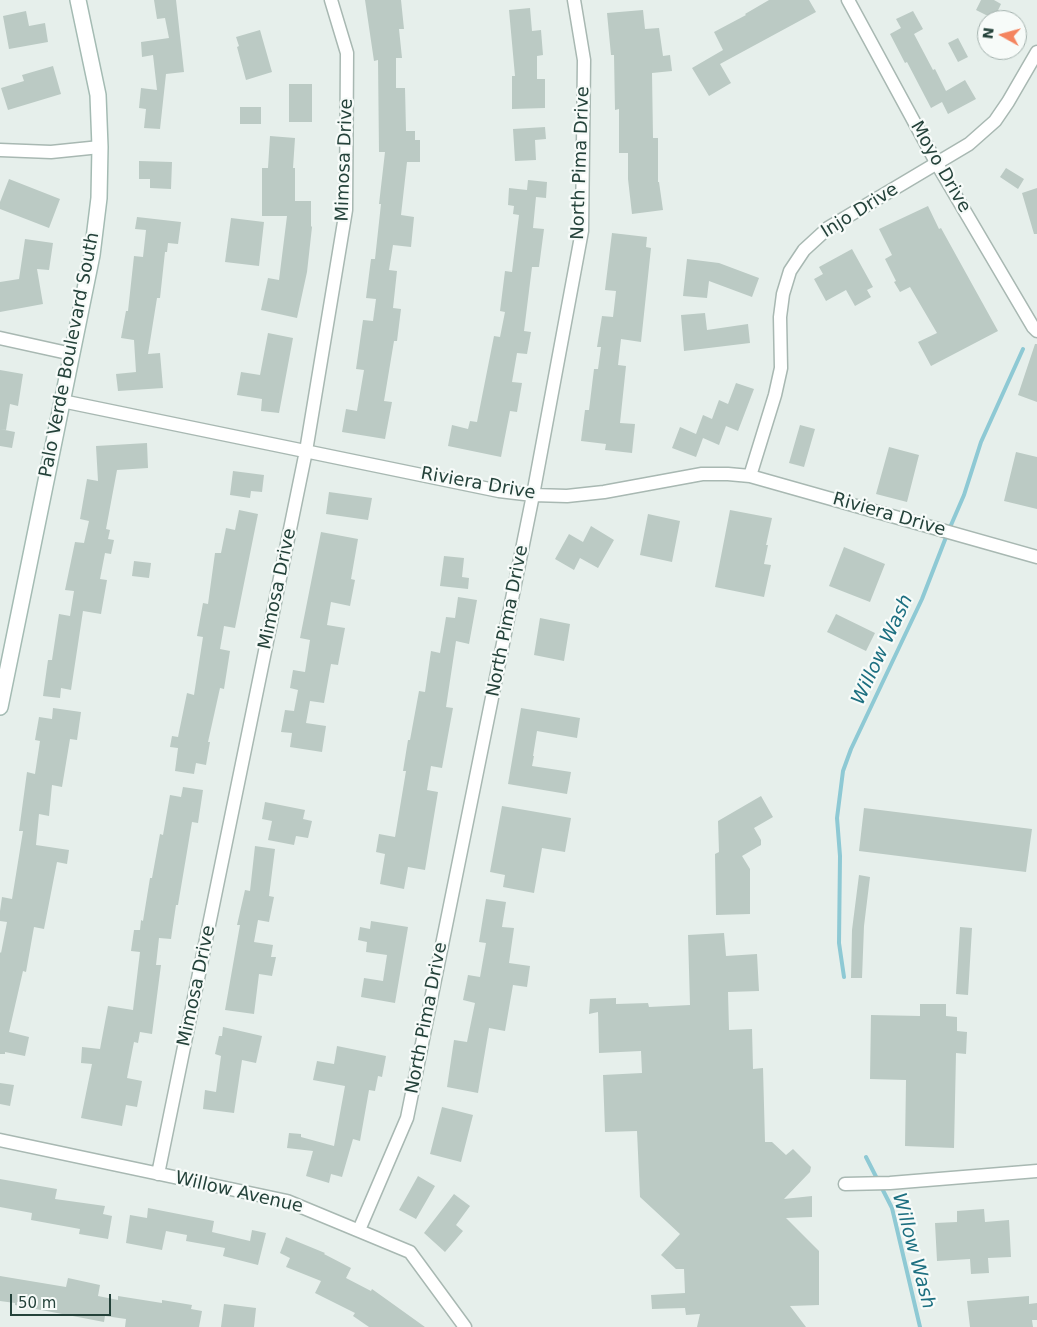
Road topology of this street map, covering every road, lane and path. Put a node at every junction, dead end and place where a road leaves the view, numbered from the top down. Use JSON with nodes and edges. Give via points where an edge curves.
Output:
{"nodes":[{"id":1,"x":78,"y":0,"type":"edge"},
{"id":2,"x":331,"y":0,"type":"edge"},
{"id":3,"x":574,"y":0,"type":"edge"},
{"id":4,"x":848,"y":0,"type":"edge"},
{"id":5,"x":1037,"y":52,"type":"edge"},
{"id":6,"x":100,"y":147,"type":"junction"},
{"id":7,"x":0,"y":150,"type":"edge"},
{"id":8,"x":937,"y":164,"type":"junction"},
{"id":9,"x":1037,"y":331,"type":"edge"},
{"id":10,"x":0,"y":338,"type":"edge"},
{"id":11,"x":72,"y":354,"type":"junction"},
{"id":12,"x":62,"y":402,"type":"junction"},
{"id":13,"x":306,"y":451,"type":"junction"},
{"id":14,"x":750,"y":476,"type":"junction"},
{"id":15,"x":533,"y":495,"type":"junction"},
{"id":16,"x":1037,"y":557,"type":"edge"},
{"id":17,"x":0,"y":705,"type":"edge"},
{"id":18,"x":0,"y":1140,"type":"edge"},
{"id":19,"x":1037,"y":1171,"type":"edge"},
{"id":20,"x":158,"y":1174,"type":"junction"},
{"id":21,"x":845,"y":1184,"type":"dead end"},
{"id":22,"x":359,"y":1230,"type":"junction"},
{"id":23,"x":465,"y":1327,"type":"edge"}],
"edges":[{"from":1,"to":6,"type":"main road","name":"Palo Verde Boulevard South","via":[[98,95]]},
{"from":2,"to":13,"type":"street","name":"Mimosa Drive","via":[[347,53],[346,210]]},
{"from":3,"to":15,"type":"street","name":"North Pima Drive","via":[[584,60],[582,231]]},
{"from":4,"to":8,"type":"street","name":"Moyo Drive"},
{"from":5,"to":8,"type":"street","name":"Injo Drive","via":[[994,120],[969,144]]},
{"from":6,"to":7,"type":"street","via":[[50,152]]},
{"from":6,"to":11,"type":"main road","name":"Palo Verde Boulevard South","via":[[92,255]]},
{"from":8,"to":9,"type":"street","name":"Moyo Drive"},
{"from":8,"to":14,"type":"street","name":"Injo Drive","via":[[828,228],[804,250],[790,271],[782,294],[781,368]]},
{"from":10,"to":11,"type":"street"},
{"from":11,"to":12,"type":"main road","name":"Palo Verde Boulevard South"},
{"from":12,"to":13,"type":"street","name":"Riviera Drive"},
{"from":12,"to":17,"type":"main road","name":"Palo Verde Boulevard South"},
{"from":13,"to":15,"type":"street","name":"Riviera Drive","via":[[499,491]]},
{"from":13,"to":20,"type":"street","name":"Mimosa Drive"},
{"from":14,"to":15,"type":"street","name":"Riviera Drive","via":[[702,474],[604,492]]},
{"from":14,"to":16,"type":"street","name":"Riviera Drive"},
{"from":15,"to":22,"type":"street","name":"North Pima Drive","via":[[406,1118]]},
{"from":18,"to":20,"type":"street","name":"Willow Avenue"},
{"from":19,"to":21,"type":"street"},
{"from":20,"to":22,"type":"street","name":"Willow Avenue","via":[[287,1201]]},
{"from":22,"to":23,"type":"street","name":"Willow Avenue","via":[[410,1252]]}]}
